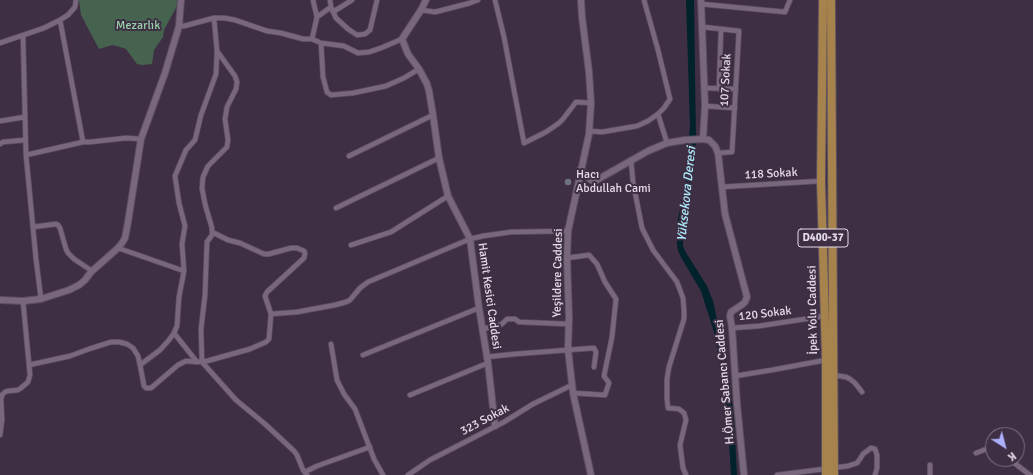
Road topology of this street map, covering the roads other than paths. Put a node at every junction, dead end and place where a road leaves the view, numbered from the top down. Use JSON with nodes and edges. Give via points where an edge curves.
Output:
{"nodes":[{"id":1,"x":76,"y":0,"type":"edge"},
{"id":2,"x":181,"y":0,"type":"edge"},
{"id":3,"x":313,"y":0,"type":"edge"},
{"id":4,"x":330,"y":0,"type":"edge"},
{"id":5,"x":352,"y":0,"type":"edge"},
{"id":6,"x":377,"y":0,"type":"edge"},
{"id":7,"x":426,"y":0,"type":"edge"},
{"id":8,"x":478,"y":0,"type":"edge"},
{"id":9,"x":495,"y":0,"type":"edge"},
{"id":10,"x":581,"y":0,"type":"edge"},
{"id":11,"x":644,"y":0,"type":"edge"},
{"id":12,"x":790,"y":0,"type":"edge"},
{"id":13,"x":822,"y":0,"type":"edge"},
{"id":14,"x":831,"y":0,"type":"edge"},
{"id":15,"x":701,"y":2,"type":"edge"},
{"id":16,"x":332,"y":9,"type":"junction"},
{"id":17,"x":421,"y":10,"type":"junction"},
{"id":18,"x":317,"y":17,"type":"junction"},
{"id":19,"x":214,"y":18,"type":"junction"},
{"id":20,"x":60,"y":20,"type":"junction"},
{"id":21,"x":179,"y":26,"type":"junction"},
{"id":22,"x":703,"y":27,"type":"junction"},
{"id":23,"x":721,"y":29,"type":"junction"},
{"id":24,"x":23,"y":36,"type":"junction"},
{"id":25,"x":312,"y":39,"type":"junction"},
{"id":26,"x":402,"y":39,"type":"junction"},
{"id":27,"x":0,"y":43,"type":"edge"},
{"id":28,"x":321,"y":43,"type":"junction"},
{"id":29,"x":217,"y":51,"type":"junction"},
{"id":30,"x":419,"y":69,"type":"junction"},
{"id":31,"x":704,"y":88,"type":"junction"},
{"id":32,"x":719,"y":89,"type":"junction"},
{"id":33,"x":736,"y":89,"type":"junction"},
{"id":34,"x":591,"y":103,"type":"junction"},
{"id":35,"x":705,"y":106,"type":"junction"},
{"id":36,"x":735,"y":108,"type":"junction"},
{"id":37,"x":658,"y":114,"type":"junction"},
{"id":38,"x":433,"y":115,"type":"junction"},
{"id":39,"x":25,"y":116,"type":"junction"},
{"id":40,"x":0,"y":121,"type":"edge"},
{"id":41,"x":589,"y":131,"type":"junction"},
{"id":42,"x":141,"y":139,"type":"junction"},
{"id":43,"x":701,"y":139,"type":"junction"},
{"id":44,"x":25,"y":140,"type":"junction"},
{"id":45,"x":83,"y":142,"type":"junction"},
{"id":46,"x":667,"y":143,"type":"junction"},
{"id":47,"x":0,"y":144,"type":"edge"},
{"id":48,"x":718,"y":153,"type":"junction"},
{"id":49,"x":26,"y":155,"type":"junction"},
{"id":50,"x":349,"y":156,"type":"dead end"},
{"id":51,"x":439,"y":158,"type":"junction"},
{"id":52,"x":631,"y":160,"type":"junction"},
{"id":53,"x":580,"y":170,"type":"junction"},
{"id":54,"x":821,"y":181,"type":"junction"},
{"id":55,"x":721,"y":187,"type":"junction"},
{"id":56,"x":448,"y":196,"type":"junction"},
{"id":57,"x":336,"y":208,"type":"dead end"},
{"id":58,"x":33,"y":227,"type":"junction"},
{"id":59,"x":568,"y":231,"type":"junction"},
{"id":60,"x":212,"y":232,"type":"junction"},
{"id":61,"x":470,"y":239,"type":"junction"},
{"id":62,"x":351,"y":244,"type":"dead end"},
{"id":63,"x":118,"y":248,"type":"junction"},
{"id":64,"x":567,"y":258,"type":"junction"},
{"id":65,"x":92,"y":271,"type":"junction"},
{"id":66,"x":184,"y":271,"type":"junction"},
{"id":67,"x":41,"y":299,"type":"junction"},
{"id":68,"x":0,"y":300,"type":"edge"},
{"id":69,"x":23,"y":301,"type":"junction"},
{"id":70,"x":479,"y":308,"type":"junction"},
{"id":71,"x":271,"y":314,"type":"junction"},
{"id":72,"x":825,"y":316,"type":"junction"},
{"id":73,"x":568,"y":324,"type":"junction"},
{"id":74,"x":732,"y":328,"type":"junction"},
{"id":75,"x":482,"y":329,"type":"junction"},
{"id":76,"x":174,"y":333,"type":"junction"},
{"id":77,"x":331,"y":344,"type":"dead end"},
{"id":78,"x":568,"y":349,"type":"junction"},
{"id":79,"x":363,"y":355,"type":"dead end"},
{"id":80,"x":487,"y":360,"type":"junction"},
{"id":81,"x":826,"y":360,"type":"junction"},
{"id":82,"x":197,"y":362,"type":"junction"},
{"id":83,"x":202,"y":362,"type":"junction"},
{"id":84,"x":29,"y":365,"type":"junction"},
{"id":85,"x":140,"y":365,"type":"junction"},
{"id":86,"x":594,"y":367,"type":"dead end"},
{"id":87,"x":833,"y":375,"type":"junction"},
{"id":88,"x":735,"y":376,"type":"junction"},
{"id":89,"x":572,"y":385,"type":"junction"},
{"id":90,"x":862,"y":392,"type":"dead end"},
{"id":91,"x":573,"y":393,"type":"junction"},
{"id":92,"x":410,"y":395,"type":"dead end"},
{"id":93,"x":495,"y":426,"type":"junction"},
{"id":94,"x":0,"y":435,"type":"edge"},
{"id":95,"x":370,"y":447,"type":"junction"},
{"id":96,"x":985,"y":450,"type":"edge"},
{"id":97,"x":976,"y":453,"type":"dead end"},
{"id":98,"x":930,"y":464,"type":"dead end"},
{"id":99,"x":1018,"y":467,"type":"edge"},
{"id":100,"x":830,"y":472,"type":"edge"},
{"id":101,"x":306,"y":474,"type":"edge"},
{"id":102,"x":383,"y":475,"type":"edge"},
{"id":103,"x":408,"y":475,"type":"edge"},
{"id":104,"x":591,"y":475,"type":"edge"},
{"id":105,"x":686,"y":475,"type":"edge"},
{"id":106,"x":744,"y":475,"type":"edge"},
{"id":107,"x":777,"y":475,"type":"edge"},
{"id":108,"x":875,"y":475,"type":"edge"},
{"id":109,"x":930,"y":475,"type":"edge"},
{"id":110,"x":1028,"y":475,"type":"edge"}],
"edges":[{"from":1,"to":20,"type":"street","via":[[75,7]]},
{"from":2,"to":21,"type":"street"},
{"from":3,"to":18,"type":"street"},
{"from":4,"to":16,"type":"street"},
{"from":5,"to":16,"type":"street"},
{"from":6,"to":16,"type":"street","via":[[370,30],[365,34],[357,35],[348,29],[336,18]]},
{"from":7,"to":17,"type":"street"},
{"from":8,"to":17,"type":"street","via":[[435,12]]},
{"from":9,"to":34,"type":"street","via":[[524,143],[559,124],[576,102]]},
{"from":10,"to":34,"type":"street","name":"Yeşildere Caddesi"},
{"from":11,"to":37,"type":"street","via":[[670,98]]},
{"from":12,"to":15,"type":"street","via":[[785,12]]},
{"from":13,"to":54,"type":"highway","name":"İpek Yolu Caddesi","number":"D400-37"},
{"from":14,"to":87,"type":"highway","name":"İpek Yolu Caddesi","number":"D400-37"},
{"from":15,"to":22,"type":"street"},
{"from":16,"to":18,"type":"street"},
{"from":17,"to":26,"type":"street"},
{"from":18,"to":25,"type":"street"},
{"from":19,"to":21,"type":"street"},
{"from":19,"to":25,"type":"street","via":[[235,20],[267,31]]},
{"from":19,"to":29,"type":"street"},
{"from":20,"to":24,"type":"street"},
{"from":20,"to":45,"type":"street"},
{"from":21,"to":42,"type":"street"},
{"from":22,"to":23,"type":"street","name":"107 Sokak"},
{"from":22,"to":31,"type":"street"},
{"from":23,"to":32,"type":"street"},
{"from":23,"to":33,"type":"street","name":"107 Sokak","via":[[739,30]]},
{"from":24,"to":27,"type":"street"},
{"from":24,"to":39,"type":"street"},
{"from":25,"to":28,"type":"street"},
{"from":26,"to":28,"type":"street","via":[[369,52],[358,53],[344,46]]},
{"from":26,"to":30,"type":"street","name":"Hamit Kesici Caddesi","via":[[408,54]]},
{"from":28,"to":30,"type":"street","via":[[323,77],[327,92],[331,95],[386,86]]},
{"from":29,"to":60,"type":"street","via":[[237,82],[225,119],[227,147],[202,176],[202,188]]},
{"from":29,"to":66,"type":"street","via":[[216,74],[200,115],[195,140],[186,150],[175,176],[185,226],[182,244]]},
{"from":30,"to":38,"type":"street","name":"Hamit Kesici Caddesi","via":[[427,84]]},
{"from":31,"to":32,"type":"street"},
{"from":31,"to":35,"type":"street"},
{"from":32,"to":33,"type":"street"},
{"from":33,"to":36,"type":"street","name":"107 Sokak"},
{"from":34,"to":41,"type":"street","name":"Yeşildere Caddesi"},
{"from":35,"to":36,"type":"street"},
{"from":35,"to":43,"type":"street"},
{"from":36,"to":48,"type":"street","name":"107 Sokak","via":[[732,152]]},
{"from":37,"to":41,"type":"street","via":[[638,126],[602,132]]},
{"from":37,"to":46,"type":"street"},
{"from":38,"to":50,"type":"street"},
{"from":38,"to":51,"type":"street","name":"Hamit Kesici Caddesi"},
{"from":39,"to":40,"type":"street"},
{"from":39,"to":44,"type":"street"},
{"from":41,"to":53,"type":"street","name":"Yeşildere Caddesi"},
{"from":42,"to":45,"type":"street"},
{"from":42,"to":63,"type":"street","via":[[132,201],[124,238]]},
{"from":43,"to":46,"type":"street"},
{"from":43,"to":48,"type":"street","via":[[713,143]]},
{"from":44,"to":47,"type":"street"},
{"from":44,"to":49,"type":"street"},
{"from":45,"to":49,"type":"street"},
{"from":46,"to":52,"type":"street"},
{"from":48,"to":55,"type":"street","name":"H.Ömer Sabancı Caddesi"},
{"from":49,"to":58,"type":"street"},
{"from":51,"to":56,"type":"street","name":"Hamit Kesici Caddesi"},
{"from":51,"to":57,"type":"street"},
{"from":52,"to":53,"type":"street","via":[[595,181]]},
{"from":52,"to":105,"type":"street","via":[[632,182],[642,228],[653,250],[677,282],[683,298],[684,319],[669,367],[667,399],[668,408],[679,409],[684,413],[686,420],[680,445]]},
{"from":53,"to":59,"type":"street","name":"Yeşildere Caddesi"},
{"from":54,"to":55,"type":"street","name":"118 Sokak"},
{"from":54,"to":72,"type":"highway","name":"İpek Yolu Caddesi","number":"D400-37"},
{"from":55,"to":74,"type":"street","name":"H.Ömer Sabancı Caddesi","via":[[725,214],[747,298],[730,314]]},
{"from":56,"to":61,"type":"street","name":"Hamit Kesici Caddesi"},
{"from":56,"to":62,"type":"street","via":[[391,232]]},
{"from":58,"to":65,"type":"street","via":[[58,225],[68,253]]},
{"from":58,"to":67,"type":"street"},
{"from":59,"to":61,"type":"street","via":[[512,232]]},
{"from":59,"to":64,"type":"street","name":"Yeşildere Caddesi"},
{"from":60,"to":71,"type":"street","via":[[264,254],[291,248],[304,251],[304,258],[267,292],[265,296]]},
{"from":60,"to":83,"type":"street","via":[[207,242],[201,329]]},
{"from":61,"to":70,"type":"street","name":"Hamit Kesici Caddesi"},
{"from":61,"to":71,"type":"street","via":[[368,282],[346,302],[297,312]]},
{"from":63,"to":65,"type":"street"},
{"from":63,"to":66,"type":"street"},
{"from":64,"to":73,"type":"street","name":"Yeşildere Caddesi"},
{"from":64,"to":91,"type":"street","via":[[589,255],[597,264],[616,299],[604,376],[608,382],[605,395]]},
{"from":65,"to":67,"type":"street","via":[[79,285]]},
{"from":66,"to":76,"type":"street"},
{"from":67,"to":69,"type":"street"},
{"from":68,"to":69,"type":"street"},
{"from":69,"to":84,"type":"street"},
{"from":70,"to":75,"type":"street","name":"Hamit Kesici Caddesi"},
{"from":70,"to":79,"type":"street"},
{"from":71,"to":83,"type":"street","via":[[269,339],[266,342]]},
{"from":72,"to":74,"type":"street","name":"120 Sokak"},
{"from":72,"to":81,"type":"highway","name":"İpek Yolu Caddesi","number":"D400-37"},
{"from":73,"to":75,"type":"street","via":[[519,322],[511,318],[497,326]]},
{"from":73,"to":78,"type":"street","name":"Yeşildere Caddesi"},
{"from":74,"to":88,"type":"street","name":"H.Ömer Sabancı Caddesi"},
{"from":75,"to":80,"type":"street","name":"Hamit Kesici Caddesi"},
{"from":76,"to":82,"type":"street"},
{"from":76,"to":85,"type":"street","via":[[160,350]]},
{"from":77,"to":95,"type":"street","via":[[337,380],[355,409]]},
{"from":78,"to":80,"type":"street"},
{"from":78,"to":86,"type":"street","via":[[594,348]]},
{"from":78,"to":89,"type":"street","name":"Yeşildere Caddesi"},
{"from":80,"to":92,"type":"street"},
{"from":80,"to":93,"type":"street","name":"Hamit Kesici Caddesi"},
{"from":81,"to":88,"type":"street"},
{"from":81,"to":100,"type":"highway","name":"İpek Yolu Caddesi","number":"D400-37"},
{"from":82,"to":83,"type":"street"},
{"from":82,"to":85,"type":"street","via":[[186,361],[178,365],[154,386],[148,388],[144,386]]},
{"from":83,"to":101,"type":"street","via":[[236,400],[294,451]]},
{"from":84,"to":85,"type":"street","via":[[119,342],[133,348]]},
{"from":84,"to":94,"type":"street","via":[[30,375],[26,385],[18,390],[5,392],[1,396]]},
{"from":87,"to":90,"type":"street","via":[[850,379]]},
{"from":87,"to":100,"type":"highway","name":"İpek Yolu Caddesi","number":"D400-37"},
{"from":88,"to":106,"type":"street","name":"H.Ömer Sabancı Caddesi"},
{"from":89,"to":91,"type":"street","name":"Yeşildere Caddesi"},
{"from":89,"to":93,"type":"street","name":"323 Sokak","via":[[532,404]]},
{"from":91,"to":104,"type":"street","name":"Yeşildere Caddesi"},
{"from":93,"to":103,"type":"street","name":"323 Sokak","via":[[430,460]]},
{"from":95,"to":101,"type":"street","via":[[317,466]]},
{"from":95,"to":102,"type":"street"},
{"from":96,"to":97,"type":"street"},
{"from":98,"to":109,"type":"street"},
{"from":99,"to":110,"type":"street"},
{"from":100,"to":107,"type":"street"},
{"from":100,"to":108,"type":"street","via":[[856,463],[871,448],[875,449],[877,455]]}]}
